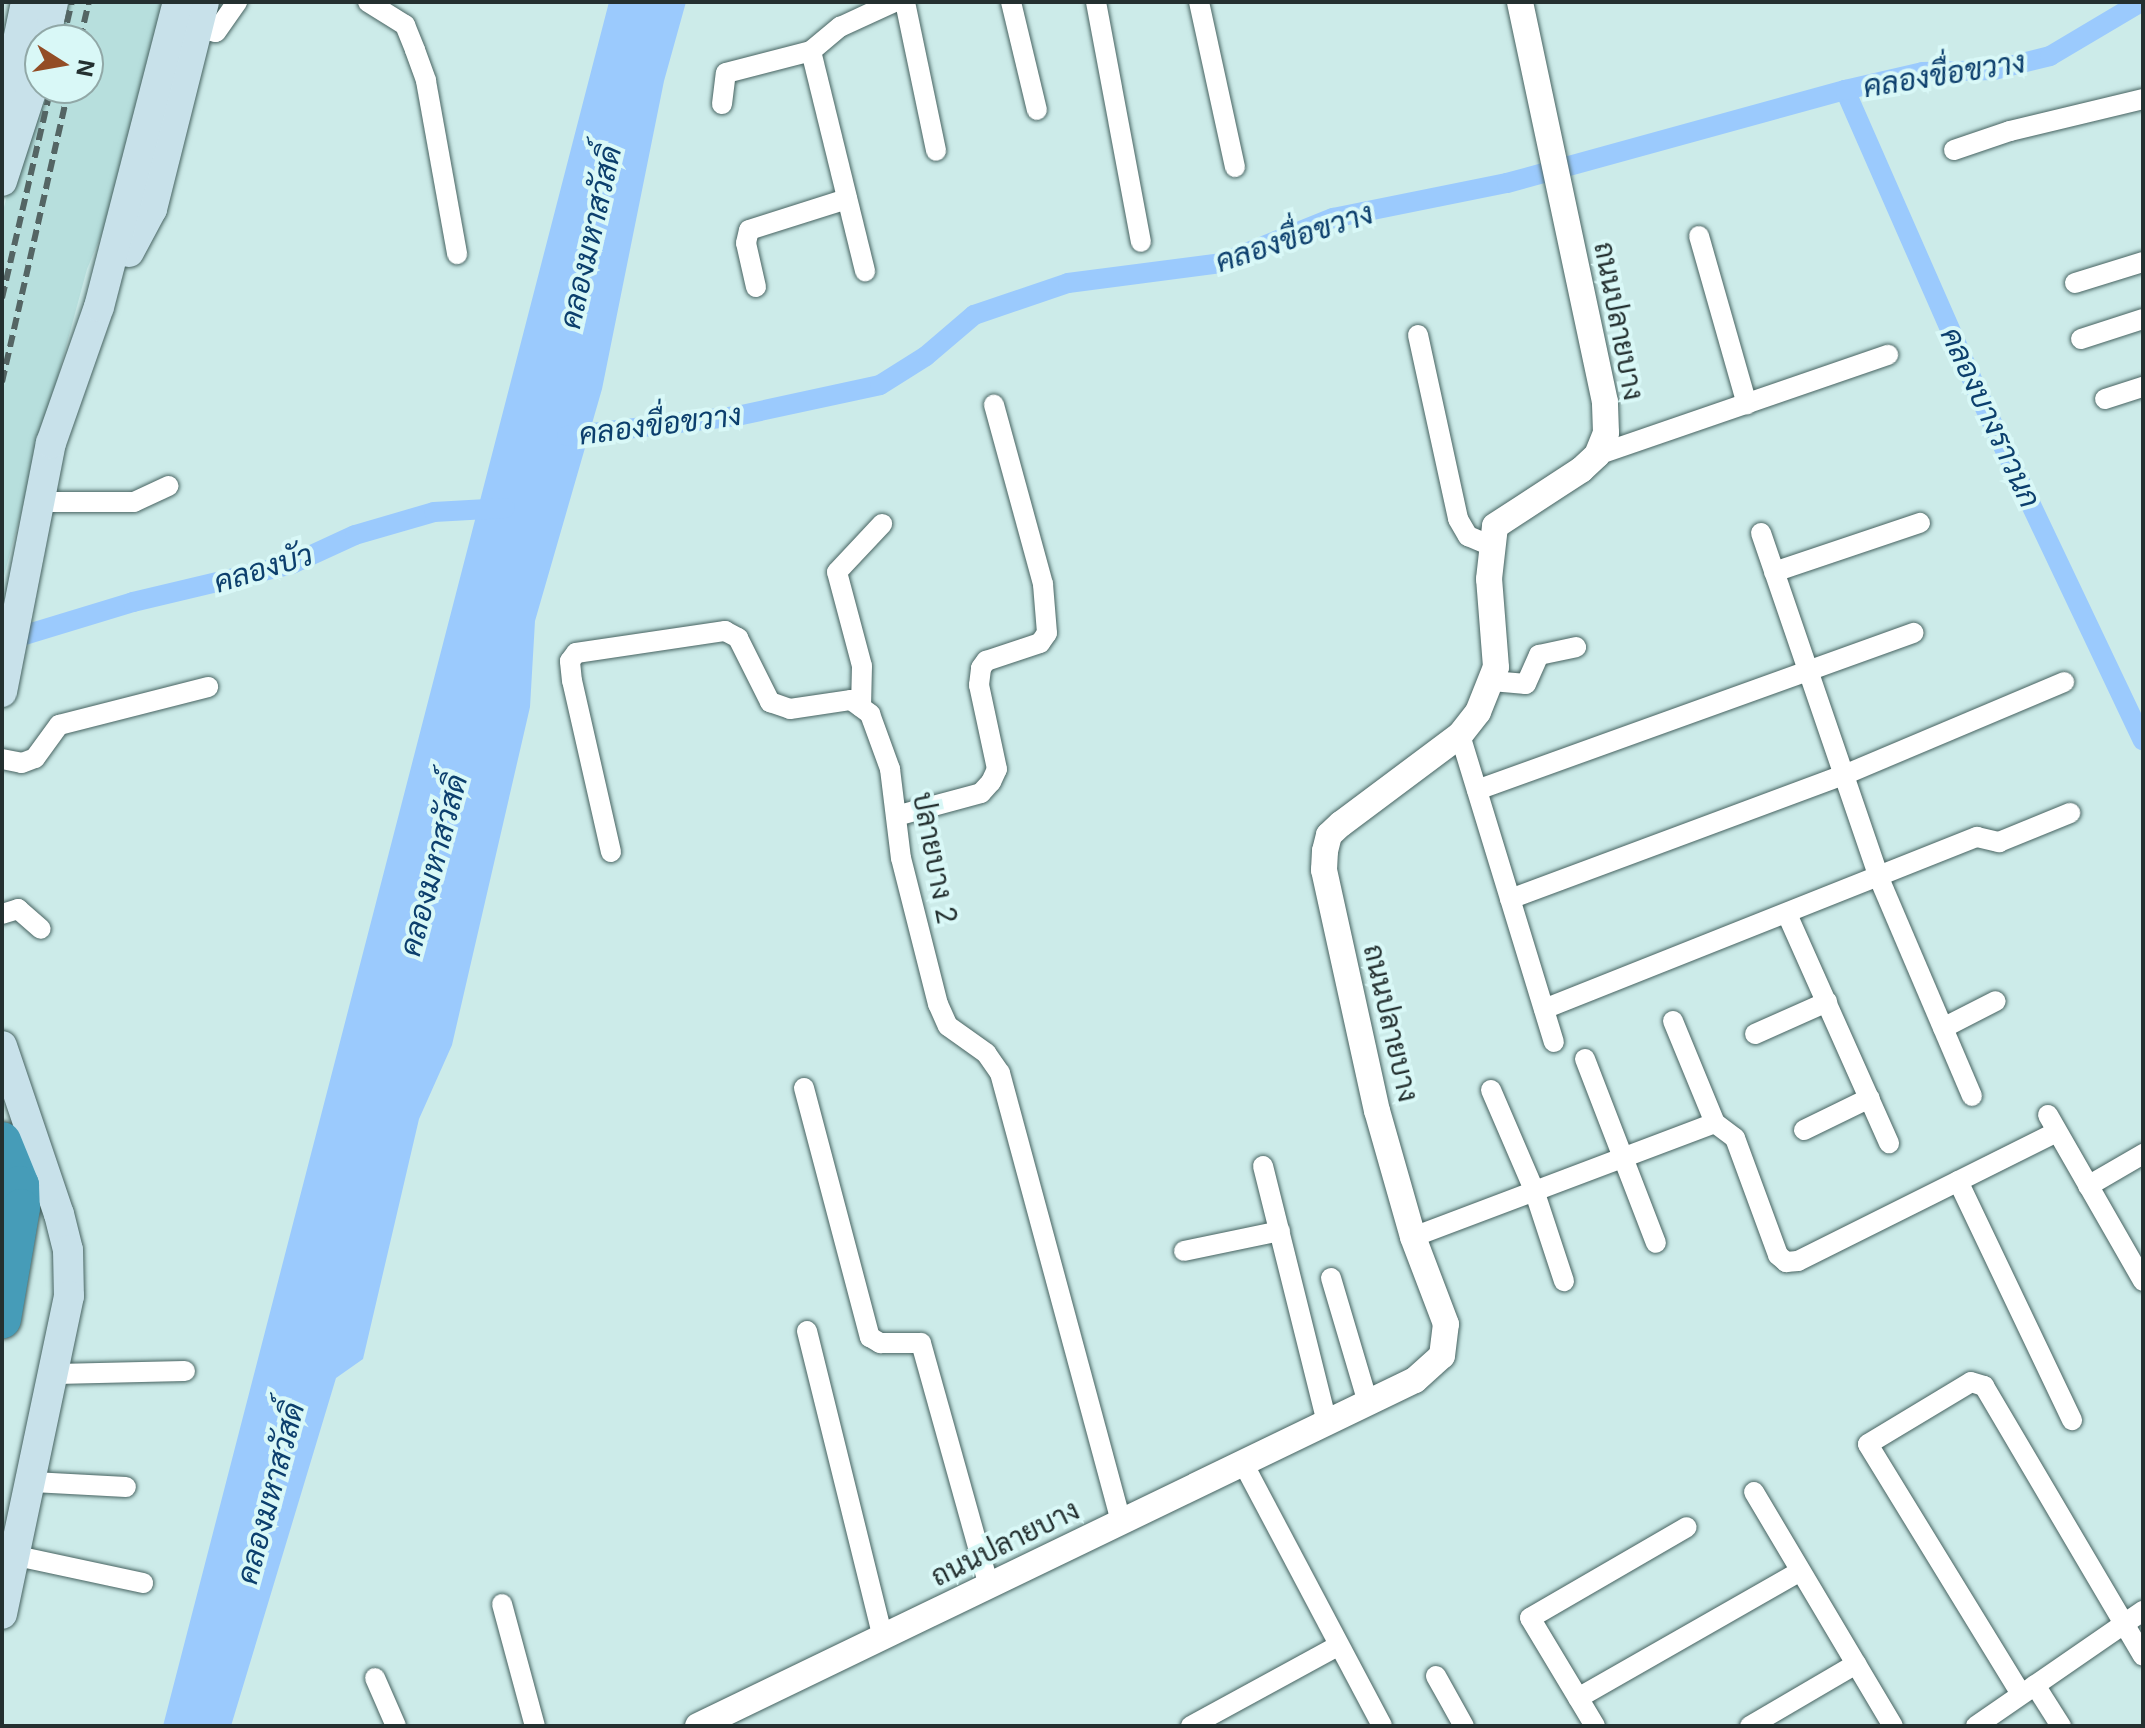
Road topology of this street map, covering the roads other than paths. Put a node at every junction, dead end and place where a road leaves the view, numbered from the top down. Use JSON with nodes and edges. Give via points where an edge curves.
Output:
{"nodes":[{"id":1,"x":26,"y":2,"type":"edge"},
{"id":2,"x":53,"y":2,"type":"edge"},
{"id":3,"x":178,"y":2,"type":"edge"},
{"id":4,"x":237,"y":2,"type":"edge"},
{"id":5,"x":368,"y":2,"type":"edge"},
{"id":6,"x":894,"y":2,"type":"edge"},
{"id":7,"x":905,"y":2,"type":"edge"},
{"id":8,"x":1011,"y":2,"type":"edge"},
{"id":9,"x":1096,"y":2,"type":"edge"},
{"id":10,"x":1199,"y":2,"type":"edge"},
{"id":11,"x":1520,"y":2,"type":"edge"},
{"id":12,"x":201,"y":15,"type":"edge"},
{"id":13,"x":48,"y":24,"type":"edge"},
{"id":14,"x":811,"y":51,"type":"junction"},
{"id":15,"x":2143,"y":99,"type":"edge"},
{"id":16,"x":27,"y":104,"type":"edge"},
{"id":17,"x":722,"y":104,"type":"dead end"},
{"id":18,"x":1037,"y":110,"type":"dead end"},
{"id":19,"x":2,"y":117,"type":"edge"},
{"id":20,"x":1954,"y":150,"type":"dead end"},
{"id":21,"x":936,"y":151,"type":"dead end"},
{"id":22,"x":1235,"y":167,"type":"dead end"},
{"id":23,"x":2,"y":181,"type":"edge"},
{"id":24,"x":847,"y":199,"type":"junction"},
{"id":25,"x":1699,"y":236,"type":"dead end"},
{"id":26,"x":1141,"y":242,"type":"dead end"},
{"id":27,"x":457,"y":254,"type":"dead end"},
{"id":28,"x":2143,"y":262,"type":"edge"},
{"id":29,"x":865,"y":271,"type":"dead end"},
{"id":30,"x":2075,"y":283,"type":"dead end"},
{"id":31,"x":756,"y":287,"type":"dead end"},
{"id":32,"x":99,"y":307,"type":"junction"},
{"id":33,"x":2143,"y":319,"type":"edge"},
{"id":34,"x":1418,"y":335,"type":"dead end"},
{"id":35,"x":2081,"y":339,"type":"dead end"},
{"id":36,"x":1888,"y":355,"type":"dead end"},
{"id":37,"x":2143,"y":387,"type":"edge"},
{"id":38,"x":2105,"y":399,"type":"dead end"},
{"id":39,"x":1747,"y":404,"type":"junction"},
{"id":40,"x":994,"y":405,"type":"dead end"},
{"id":41,"x":1597,"y":455,"type":"junction"},
{"id":42,"x":168,"y":486,"type":"dead end"},
{"id":43,"x":38,"y":502,"type":"junction"},
{"id":44,"x":1920,"y":523,"type":"dead end"},
{"id":45,"x":882,"y":524,"type":"dead end"},
{"id":46,"x":1761,"y":533,"type":"dead end"},
{"id":47,"x":1491,"y":546,"type":"junction"},
{"id":48,"x":1774,"y":572,"type":"junction"},
{"id":49,"x":1914,"y":633,"type":"dead end"},
{"id":50,"x":1576,"y":647,"type":"dead end"},
{"id":51,"x":1809,"y":673,"type":"junction"},
{"id":52,"x":1492,"y":681,"type":"junction"},
{"id":53,"x":2064,"y":682,"type":"dead end"},
{"id":54,"x":3,"y":684,"type":"edge"},
{"id":55,"x":208,"y":687,"type":"dead end"},
{"id":56,"x":861,"y":707,"type":"junction"},
{"id":57,"x":1460,"y":735,"type":"junction"},
{"id":58,"x":2,"y":759,"type":"edge"},
{"id":59,"x":1844,"y":775,"type":"junction"},
{"id":60,"x":1477,"y":790,"type":"junction"},
{"id":61,"x":2070,"y":813,"type":"dead end"},
{"id":62,"x":896,"y":816,"type":"junction"},
{"id":63,"x":611,"y":852,"type":"dead end"},
{"id":64,"x":1879,"y":878,"type":"junction"},
{"id":65,"x":1510,"y":899,"type":"junction"},
{"id":66,"x":2,"y":914,"type":"edge"},
{"id":67,"x":1787,"y":914,"type":"junction"},
{"id":68,"x":41,"y":929,"type":"dead end"},
{"id":69,"x":1996,"y":1001,"type":"dead end"},
{"id":70,"x":1827,"y":1002,"type":"junction"},
{"id":71,"x":1544,"y":1009,"type":"junction"},
{"id":72,"x":1673,"y":1021,"type":"dead end"},
{"id":73,"x":1943,"y":1028,"type":"junction"},
{"id":74,"x":1755,"y":1034,"type":"dead end"},
{"id":75,"x":1554,"y":1042,"type":"dead end"},
{"id":76,"x":2,"y":1046,"type":"edge"},
{"id":77,"x":1585,"y":1059,"type":"dead end"},
{"id":78,"x":804,"y":1088,"type":"dead end"},
{"id":79,"x":1491,"y":1090,"type":"dead end"},
{"id":80,"x":1972,"y":1096,"type":"dead end"},
{"id":81,"x":1870,"y":1098,"type":"junction"},
{"id":82,"x":1715,"y":1123,"type":"junction"},
{"id":83,"x":1804,"y":1130,"type":"dead end"},
{"id":84,"x":2,"y":1141,"type":"edge"},
{"id":85,"x":1889,"y":1143,"type":"dead end"},
{"id":86,"x":2143,"y":1154,"type":"edge"},
{"id":87,"x":1624,"y":1157,"type":"junction"},
{"id":88,"x":1263,"y":1166,"type":"dead end"},
{"id":89,"x":1958,"y":1181,"type":"junction"},
{"id":90,"x":2088,"y":1186,"type":"junction"},
{"id":91,"x":1534,"y":1190,"type":"junction"},
{"id":92,"x":1280,"y":1231,"type":"junction"},
{"id":93,"x":1413,"y":1237,"type":"junction"},
{"id":94,"x":1656,"y":1243,"type":"dead end"},
{"id":95,"x":1184,"y":1251,"type":"dead end"},
{"id":96,"x":1331,"y":1278,"type":"dead end"},
{"id":97,"x":1564,"y":1281,"type":"dead end"},
{"id":98,"x":2143,"y":1281,"type":"edge"},
{"id":99,"x":2,"y":1319,"type":"edge"},
{"id":100,"x":807,"y":1331,"type":"dead end"},
{"id":101,"x":185,"y":1371,"type":"dead end"},
{"id":102,"x":56,"y":1374,"type":"junction"},
{"id":103,"x":1368,"y":1403,"type":"junction"},
{"id":104,"x":2072,"y":1420,"type":"dead end"},
{"id":105,"x":1327,"y":1422,"type":"junction"},
{"id":106,"x":1243,"y":1463,"type":"junction"},
{"id":107,"x":33,"y":1482,"type":"junction"},
{"id":108,"x":126,"y":1487,"type":"dead end"},
{"id":109,"x":1754,"y":1492,"type":"dead end"},
{"id":110,"x":1121,"y":1523,"type":"junction"},
{"id":111,"x":1687,"y":1527,"type":"dead end"},
{"id":112,"x":17,"y":1556,"type":"junction"},
{"id":113,"x":1799,"y":1572,"type":"junction"},
{"id":114,"x":143,"y":1583,"type":"dead end"},
{"id":115,"x":989,"y":1586,"type":"junction"},
{"id":116,"x":502,"y":1604,"type":"dead end"},
{"id":117,"x":2143,"y":1611,"type":"edge"},
{"id":118,"x":2,"y":1614,"type":"edge"},
{"id":119,"x":2123,"y":1624,"type":"junction"},
{"id":120,"x":883,"y":1637,"type":"junction"},
{"id":121,"x":1336,"y":1647,"type":"junction"},
{"id":122,"x":2143,"y":1656,"type":"edge"},
{"id":123,"x":1856,"y":1664,"type":"junction"},
{"id":124,"x":1436,"y":1676,"type":"dead end"},
{"id":125,"x":375,"y":1678,"type":"dead end"},
{"id":126,"x":2028,"y":1689,"type":"junction"},
{"id":127,"x":1578,"y":1698,"type":"junction"},
{"id":128,"x":396,"y":1726,"type":"edge"},
{"id":129,"x":535,"y":1726,"type":"edge"},
{"id":130,"x":698,"y":1726,"type":"edge"},
{"id":131,"x":1191,"y":1726,"type":"edge"},
{"id":132,"x":1382,"y":1726,"type":"edge"},
{"id":133,"x":1464,"y":1726,"type":"edge"},
{"id":134,"x":1595,"y":1726,"type":"edge"},
{"id":135,"x":1750,"y":1726,"type":"edge"},
{"id":136,"x":1893,"y":1726,"type":"edge"},
{"id":137,"x":1976,"y":1726,"type":"edge"},
{"id":138,"x":2061,"y":1726,"type":"edge"}],
"edges":[{"from":1,"to":19,"type":"main road"},
{"from":2,"to":13,"type":"main road"},
{"from":3,"to":32,"type":"main road"},
{"from":4,"to":12,"type":"street","via":[[216,32]]},
{"from":5,"to":27,"type":"street","via":[[405,25],[426,81]]},
{"from":6,"to":14,"type":"street","via":[[840,27]]},
{"from":7,"to":21,"type":"street"},
{"from":8,"to":18,"type":"street"},
{"from":9,"to":26,"type":"street"},
{"from":10,"to":22,"type":"street"},
{"from":11,"to":41,"type":"street","name":"ถนนปลายบาง","via":[[1605,402],[1606,433]]},
{"from":12,"to":32,"type":"main road","via":[[152,209]]},
{"from":14,"to":17,"type":"street","via":[[726,73]]},
{"from":14,"to":24,"type":"street"},
{"from":15,"to":20,"type":"street"},
{"from":16,"to":23,"type":"main road"},
{"from":24,"to":29,"type":"street"},
{"from":24,"to":31,"type":"street","via":[[749,230],[746,243]]},
{"from":25,"to":39,"type":"street"},
{"from":28,"to":30,"type":"street"},
{"from":32,"to":43,"type":"main road","via":[[51,443]]},
{"from":33,"to":35,"type":"street"},
{"from":34,"to":47,"type":"street","via":[[1458,519],[1468,536]]},
{"from":36,"to":39,"type":"street"},
{"from":37,"to":38,"type":"street"},
{"from":39,"to":41,"type":"street"},
{"from":40,"to":62,"type":"street","via":[[1043,584],[1047,633],[1040,643],[986,661],[981,668],[979,685],[997,769],[991,782],[981,793]]},
{"from":41,"to":47,"type":"street","via":[[1495,526]]},
{"from":42,"to":43,"type":"street","via":[[134,502]]},
{"from":43,"to":54,"type":"main road"},
{"from":44,"to":48,"type":"street"},
{"from":45,"to":56,"type":"street","via":[[837,572],[862,666]]},
{"from":46,"to":48,"type":"street"},
{"from":47,"to":52,"type":"street","name":"ถนนปลายบาง","via":[[1496,667]]},
{"from":48,"to":51,"type":"street"},
{"from":49,"to":51,"type":"street"},
{"from":50,"to":52,"type":"street","via":[[1539,655],[1526,684]]},
{"from":51,"to":59,"type":"street"},
{"from":51,"to":60,"type":"street"},
{"from":52,"to":57,"type":"street","name":"ถนนปลายบาง"},
{"from":53,"to":59,"type":"street"},
{"from":55,"to":58,"type":"street","via":[[59,725],[35,758],[22,763]]},
{"from":56,"to":62,"type":"street","name":"ปลายบาง 2","via":[[870,714],[890,769]]},
{"from":56,"to":63,"type":"street","via":[[851,700],[790,709],[770,702],[738,638],[725,631],[576,653],[570,661],[572,681]]},
{"from":57,"to":60,"type":"street"},
{"from":57,"to":93,"type":"street","name":"ถนนปลายบาง","via":[[1341,824],[1329,835],[1325,851],[1324,870],[1377,1111]]},
{"from":59,"to":64,"type":"street"},
{"from":59,"to":65,"type":"street"},
{"from":60,"to":65,"type":"street"},
{"from":61,"to":64,"type":"street","via":[[1999,842],[1977,837]]},
{"from":62,"to":110,"type":"street","name":"ปลายบาง 2","via":[[901,858],[938,1004],[948,1026],[986,1053],[1000,1073]]},
{"from":64,"to":67,"type":"street"},
{"from":64,"to":73,"type":"street"},
{"from":65,"to":71,"type":"street"},
{"from":66,"to":68,"type":"street","via":[[18,909]]},
{"from":67,"to":70,"type":"street"},
{"from":67,"to":71,"type":"street"},
{"from":69,"to":73,"type":"street"},
{"from":70,"to":74,"type":"street"},
{"from":70,"to":81,"type":"street"},
{"from":71,"to":75,"type":"street"},
{"from":72,"to":82,"type":"street"},
{"from":73,"to":80,"type":"street"},
{"from":76,"to":102,"type":"main road","via":[[68,1250],[69,1296]]},
{"from":77,"to":87,"type":"street"},
{"from":78,"to":115,"type":"street","via":[[870,1337],[880,1343],[921,1343]]},
{"from":79,"to":91,"type":"street"},
{"from":81,"to":83,"type":"street"},
{"from":81,"to":85,"type":"street"},
{"from":82,"to":87,"type":"street"},
{"from":82,"to":89,"type":"street","via":[[1735,1138],[1778,1255],[1786,1262],[1798,1261]]},
{"from":84,"to":99,"type":"highway","via":[[20,1185],[21,1208]]},
{"from":86,"to":90,"type":"street"},
{"from":87,"to":91,"type":"street"},
{"from":87,"to":94,"type":"street"},
{"from":88,"to":92,"type":"street"},
{"from":89,"to":90,"type":"street","via":[[2053,1123]]},
{"from":89,"to":104,"type":"street"},
{"from":90,"to":98,"type":"street"},
{"from":91,"to":93,"type":"street"},
{"from":91,"to":97,"type":"street"},
{"from":92,"to":95,"type":"street"},
{"from":92,"to":105,"type":"street"},
{"from":93,"to":103,"type":"street","name":"ถนนปลายบาง","via":[[1446,1324],[1442,1356],[1415,1380]]},
{"from":96,"to":103,"type":"street"},
{"from":100,"to":120,"type":"street"},
{"from":101,"to":102,"type":"street"},
{"from":102,"to":107,"type":"main road"},
{"from":103,"to":105,"type":"street","name":"ถนนปลายบาง"},
{"from":105,"to":106,"type":"street","name":"ถนนปลายบาง"},
{"from":106,"to":110,"type":"street","name":"ถนนปลายบาง"},
{"from":106,"to":121,"type":"street"},
{"from":107,"to":108,"type":"street"},
{"from":107,"to":112,"type":"main road"},
{"from":109,"to":113,"type":"street"},
{"from":110,"to":115,"type":"street","name":"ถนนปลายบาง"},
{"from":111,"to":127,"type":"street","via":[[1530,1618]]},
{"from":112,"to":114,"type":"street"},
{"from":112,"to":118,"type":"main road"},
{"from":113,"to":123,"type":"street"},
{"from":113,"to":127,"type":"street"},
{"from":115,"to":120,"type":"street","name":"ถนนปลายบาง"},
{"from":116,"to":129,"type":"street"},
{"from":117,"to":119,"type":"street"},
{"from":119,"to":122,"type":"street"},
{"from":119,"to":126,"type":"street"},
{"from":119,"to":126,"type":"street","via":[[1984,1386],[1971,1382],[1872,1438],[1872,1454]]},
{"from":120,"to":130,"type":"street","name":"ถนนปลายบาง"},
{"from":121,"to":131,"type":"street"},
{"from":121,"to":132,"type":"street"},
{"from":123,"to":135,"type":"street"},
{"from":123,"to":136,"type":"street"},
{"from":124,"to":133,"type":"street"},
{"from":125,"to":128,"type":"street"},
{"from":126,"to":137,"type":"street"},
{"from":126,"to":138,"type":"street"},
{"from":127,"to":134,"type":"street"}]}
